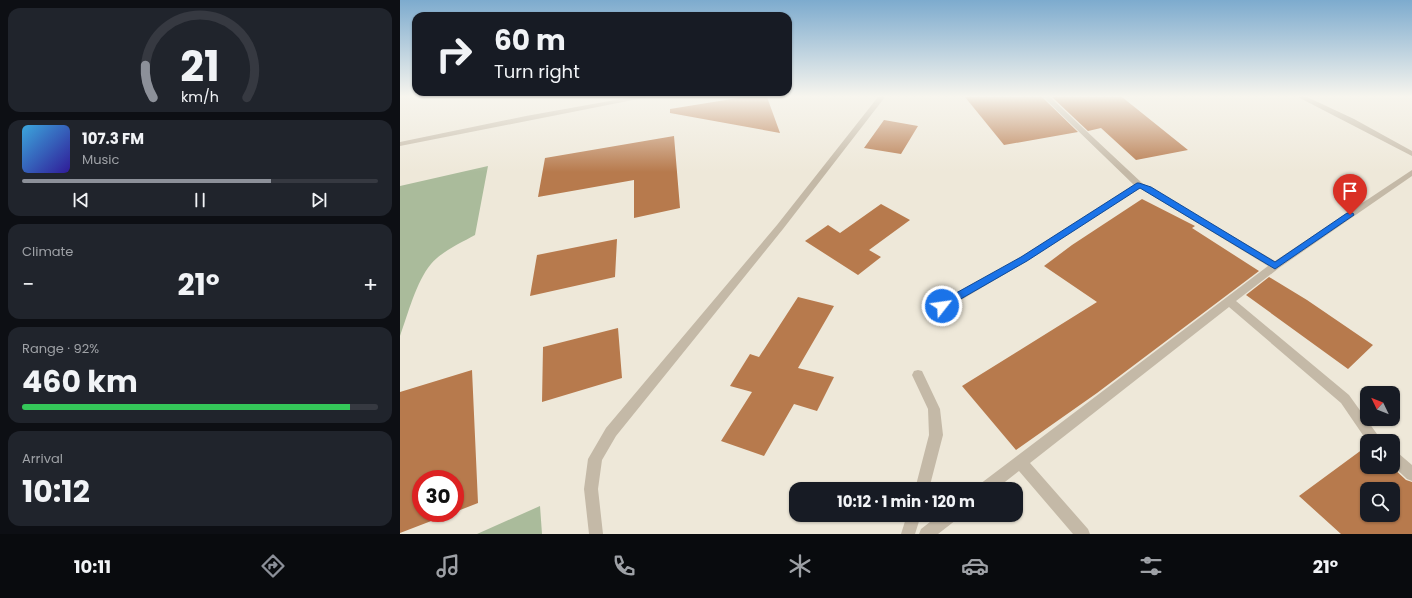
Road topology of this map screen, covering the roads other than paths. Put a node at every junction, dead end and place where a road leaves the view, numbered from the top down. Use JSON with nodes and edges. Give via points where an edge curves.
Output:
{"nodes":[{"id":1,"x":507,"y":122,"type":"edge"},
{"id":2,"x":863,"y":122,"type":"edge"},
{"id":3,"x":1072,"y":122,"type":"edge"},
{"id":4,"x":1353,"y":122,"type":"edge"},
{"id":5,"x":400,"y":144,"type":"edge"},
{"id":6,"x":1412,"y":154,"type":"edge"},
{"id":7,"x":1412,"y":172,"type":"edge"},
{"id":8,"x":1139,"y":185,"type":"junction"},
{"id":9,"x":1275,"y":266,"type":"junction"},
{"id":10,"x":1229,"y":302,"type":"junction"},
{"id":11,"x":942,"y":306,"type":"dead end"},
{"id":12,"x":918,"y":375,"type":"dead end"},
{"id":13,"x":1370,"y":434,"type":"edge"},
{"id":14,"x":1020,"y":462,"type":"junction"},
{"id":15,"x":1400,"y":463,"type":"edge"},
{"id":16,"x":1412,"y":474,"type":"edge"},
{"id":17,"x":924,"y":482,"type":"edge"},
{"id":18,"x":994,"y":482,"type":"edge"},
{"id":19,"x":912,"y":522,"type":"edge"},
{"id":20,"x":942,"y":522,"type":"edge"},
{"id":21,"x":596,"y":534,"type":"edge"},
{"id":22,"x":908,"y":534,"type":"edge"},
{"id":23,"x":926,"y":534,"type":"edge"},
{"id":24,"x":1083,"y":534,"type":"edge"}],
"edges":[{"from":1,"to":5,"type":"street"},
{"from":2,"to":21,"type":"street","via":[[780,228],[611,432],[595,460],[591,489]]},
{"from":3,"to":8,"type":"street"},
{"from":4,"to":6,"type":"street"},
{"from":7,"to":9,"type":"street"},
{"from":8,"to":9,"type":"street"},
{"from":8,"to":11,"type":"street","via":[[1024,259]]},
{"from":9,"to":10,"type":"street"},
{"from":10,"to":13,"type":"street","via":[[1345,399]]},
{"from":10,"to":14,"type":"street"},
{"from":12,"to":17,"type":"street","via":[[934,409],[936,435]]},
{"from":14,"to":18,"type":"street"},
{"from":14,"to":24,"type":"street"},
{"from":15,"to":16,"type":"street"},
{"from":19,"to":22,"type":"street"},
{"from":20,"to":23,"type":"street"}]}
